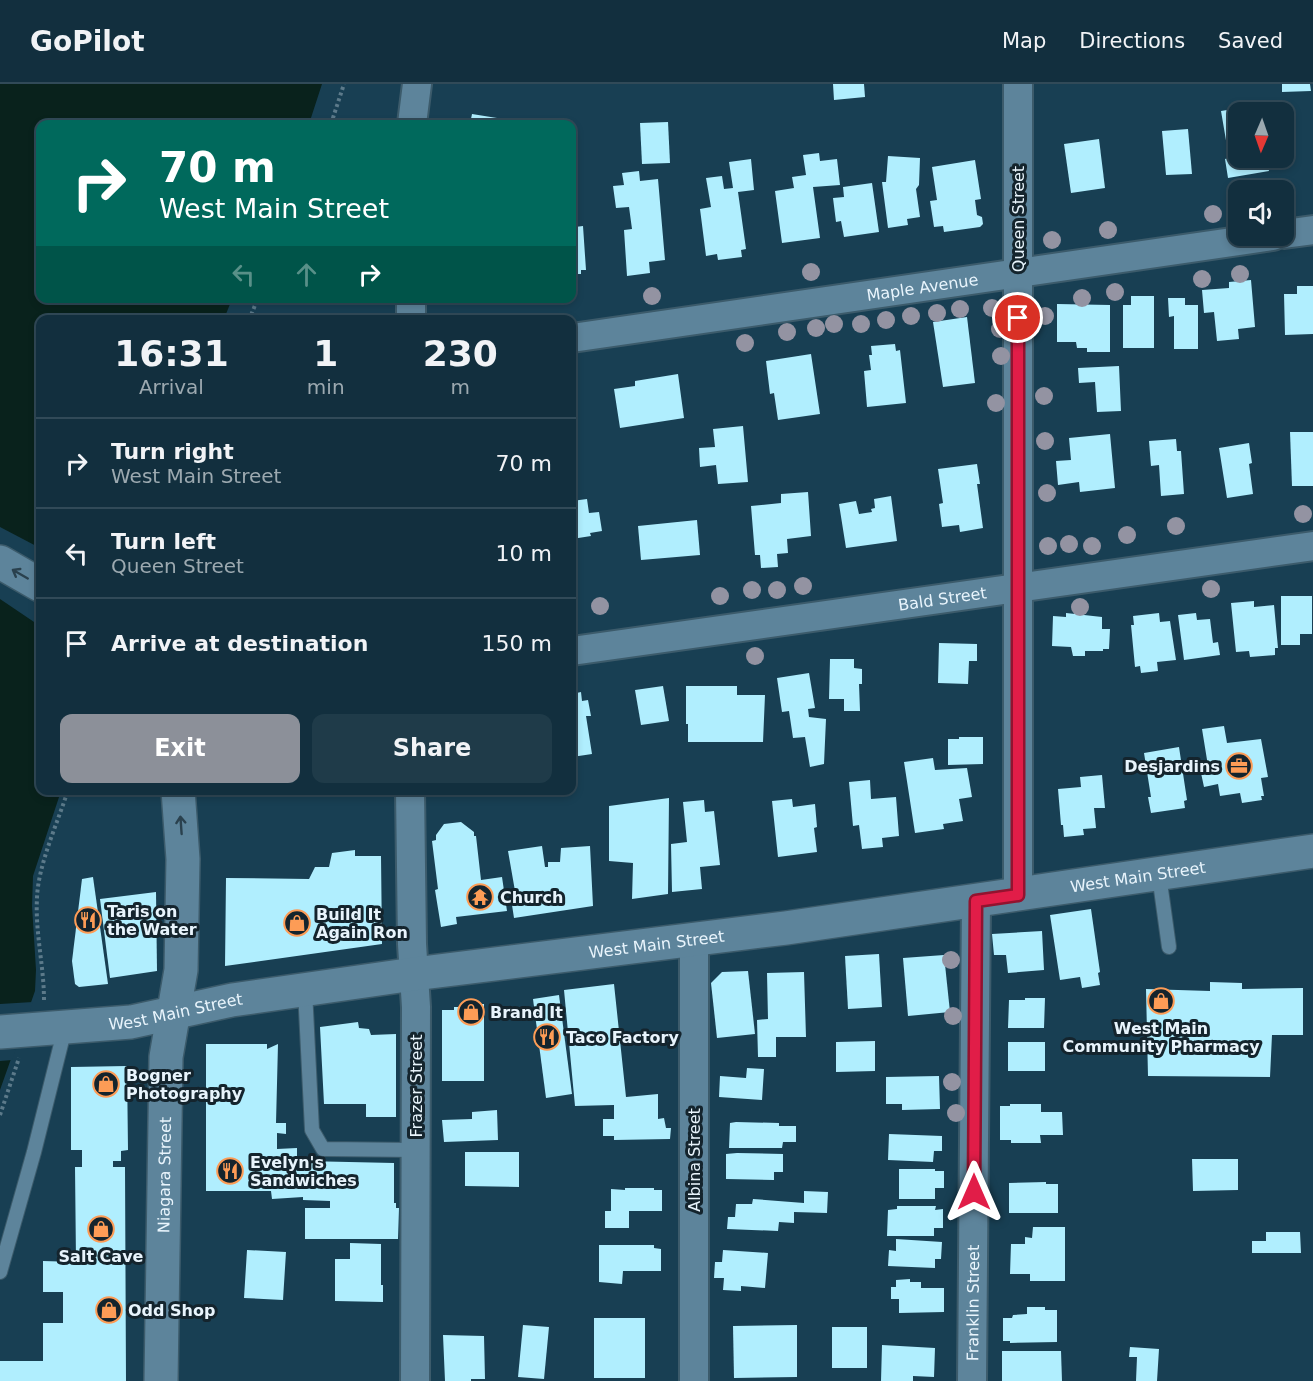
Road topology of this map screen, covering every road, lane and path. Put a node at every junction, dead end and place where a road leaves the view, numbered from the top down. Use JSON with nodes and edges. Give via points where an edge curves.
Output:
{"nodes":[{"id":1,"x":344,"y":84,"type":"edge"},
{"id":2,"x":417,"y":84,"type":"edge"},
{"id":3,"x":1018,"y":84,"type":"edge"},
{"id":4,"x":332,"y":120,"type":"edge"},
{"id":5,"x":412,"y":120,"type":"edge"},
{"id":6,"x":1313,"y":230,"type":"edge"},
{"id":7,"x":1294,"y":233,"type":"edge"},
{"id":8,"x":1228,"y":243,"type":"edge"},
{"id":9,"x":1018,"y":274,"type":"junction"},
{"id":10,"x":576,"y":337,"type":"edge"},
{"id":11,"x":1313,"y":546,"type":"edge"},
{"id":12,"x":0,"y":562,"type":"edge"},
{"id":13,"x":36,"y":583,"type":"edge"},
{"id":14,"x":1018,"y":588,"type":"junction"},
{"id":15,"x":576,"y":650,"type":"edge"},
{"id":16,"x":66,"y":795,"type":"edge"},
{"id":17,"x":178,"y":795,"type":"edge"},
{"id":18,"x":410,"y":795,"type":"edge"},
{"id":19,"x":1313,"y":851,"type":"edge"},
{"id":20,"x":1159,"y":875,"type":"junction"},
{"id":21,"x":1018,"y":895,"type":"junction"},
{"id":22,"x":976,"y":901,"type":"junction"},
{"id":23,"x":694,"y":939,"type":"junction"},
{"id":24,"x":1169,"y":947,"type":"dead end"},
{"id":25,"x":414,"y":974,"type":"junction"},
{"id":26,"x":305,"y":990,"type":"junction"},
{"id":27,"x":174,"y":1012,"type":"junction"},
{"id":28,"x":55,"y":1016,"type":"junction"},
{"id":29,"x":14,"y":1039,"type":"edge"},
{"id":30,"x":0,"y":1114,"type":"edge"},
{"id":31,"x":416,"y":1150,"type":"junction"},
{"id":32,"x":0,"y":1272,"type":"edge"},
{"id":33,"x":161,"y":1381,"type":"edge"},
{"id":34,"x":415,"y":1381,"type":"edge"},
{"id":35,"x":694,"y":1381,"type":"edge"},
{"id":36,"x":972,"y":1381,"type":"edge"}],
"edges":[{"from":1,"to":4,"type":"path"},
{"from":2,"to":5,"type":"street"},
{"from":3,"to":9,"type":"street","name":"Queen Street"},
{"from":6,"to":7,"type":"street"},
{"from":8,"to":9,"type":"street","name":"Maple Avenue"},
{"from":9,"to":10,"type":"street","name":"Maple Avenue"},
{"from":9,"to":14,"type":"street","name":"Queen Street"},
{"from":11,"to":14,"type":"street","name":"Bald Street"},
{"from":13,"to":12,"type":"main road","one_way":true},
{"from":14,"to":15,"type":"street","name":"Bald Street"},
{"from":14,"to":21,"type":"street","name":"Queen Street"},
{"from":16,"to":28,"type":"path","via":[[41,869],[36,898],[44,974]]},
{"from":27,"to":17,"type":"main road","name":"Niagara Street","one_way":true,"via":[[181,970],[183,859]]},
{"from":18,"to":25,"type":"street","name":"Frazer Street"},
{"from":19,"to":20,"type":"main road","name":"West Main Street"},
{"from":20,"to":21,"type":"main road","name":"West Main Street"},
{"from":20,"to":24,"type":"lane"},
{"from":21,"to":22,"type":"main road","name":"West Main Street"},
{"from":22,"to":23,"type":"main road","name":"West Main Street"},
{"from":22,"to":36,"type":"street","name":"Franklin Street"},
{"from":23,"to":25,"type":"main road","name":"West Main Street"},
{"from":23,"to":35,"type":"street","name":"Albina Street"},
{"from":25,"to":26,"type":"main road","name":"West Main Street"},
{"from":25,"to":31,"type":"street","name":"Frazer Street"},
{"from":26,"to":27,"type":"main road","name":"West Main Street"},
{"from":26,"to":31,"type":"lane","via":[[312,1130],[323,1149]]},
{"from":27,"to":28,"type":"main road","name":"West Main Street","via":[[130,1022]]},
{"from":27,"to":33,"type":"main road","name":"Niagara Street","via":[[166,1057]]},
{"from":28,"to":29,"type":"main road","name":"West Main Street"},
{"from":28,"to":32,"type":"lane","via":[[34,1152]]},
{"from":29,"to":30,"type":"path"},
{"from":31,"to":34,"type":"street","name":"Frazer Street"}]}
